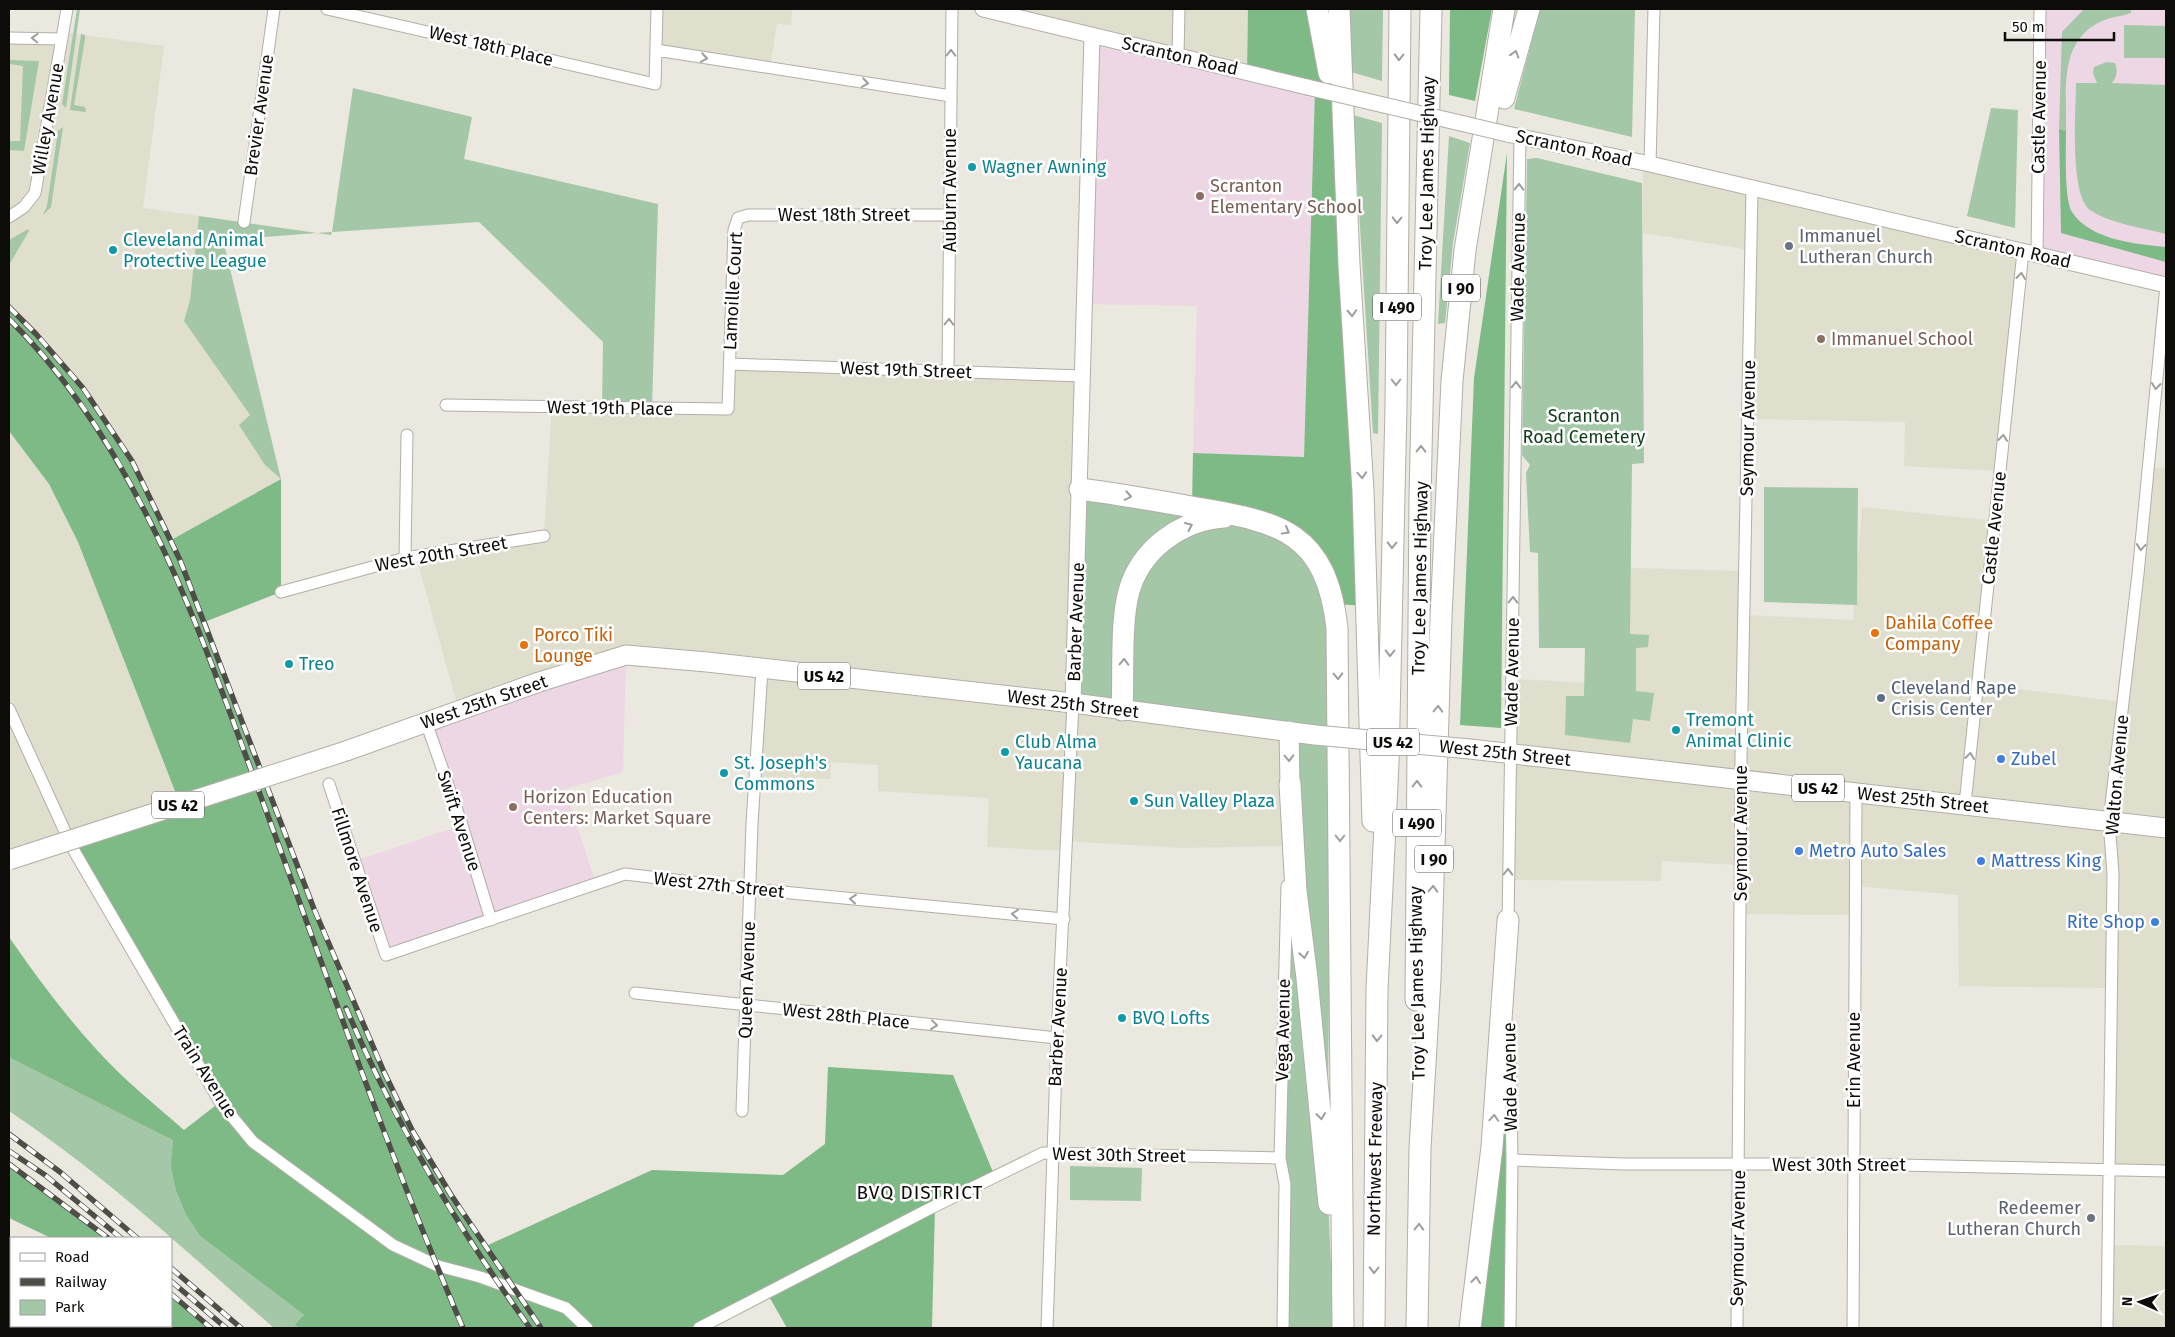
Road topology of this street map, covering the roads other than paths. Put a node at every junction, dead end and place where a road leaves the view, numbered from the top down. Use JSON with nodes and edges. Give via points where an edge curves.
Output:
{"nodes":[{"id":1,"x":67,"y":9,"type":"edge"},
{"id":2,"x":274,"y":9,"type":"edge"},
{"id":3,"x":327,"y":9,"type":"edge"},
{"id":4,"x":658,"y":9,"type":"edge"},
{"id":5,"x":952,"y":9,"type":"edge"},
{"id":6,"x":983,"y":9,"type":"edge"},
{"id":7,"x":1179,"y":9,"type":"edge"},
{"id":8,"x":1317,"y":9,"type":"edge"},
{"id":9,"x":1338,"y":9,"type":"edge"},
{"id":10,"x":1400,"y":9,"type":"edge"},
{"id":11,"x":1431,"y":9,"type":"edge"},
{"id":12,"x":1504,"y":9,"type":"edge"},
{"id":13,"x":1529,"y":9,"type":"edge"},
{"id":14,"x":1654,"y":9,"type":"edge"},
{"id":15,"x":2040,"y":9,"type":"edge"},
{"id":16,"x":1092,"y":36,"type":"junction"},
{"id":17,"x":9,"y":38,"type":"edge"},
{"id":18,"x":62,"y":39,"type":"junction"},
{"id":19,"x":656,"y":50,"type":"junction"},
{"id":20,"x":1178,"y":55,"type":"junction"},
{"id":21,"x":951,"y":96,"type":"junction"},
{"id":22,"x":1514,"y":135,"type":"junction"},
{"id":23,"x":1650,"y":164,"type":"junction"},
{"id":24,"x":1752,"y":188,"type":"junction"},
{"id":25,"x":950,"y":215,"type":"junction"},
{"id":26,"x":9,"y":217,"type":"edge"},
{"id":27,"x":738,"y":218,"type":"joint"},
{"id":28,"x":244,"y":222,"type":"dead end"},
{"id":29,"x":2030,"y":254,"type":"junction"},
{"id":30,"x":1349,"y":264,"type":"junction"},
{"id":31,"x":2166,"y":285,"type":"edge"},
{"id":32,"x":730,"y":364,"type":"junction"},
{"id":33,"x":948,"y":371,"type":"junction"},
{"id":34,"x":1082,"y":376,"type":"junction"},
{"id":35,"x":446,"y":405,"type":"dead end"},
{"id":36,"x":407,"y":435,"type":"dead end"},
{"id":37,"x":1080,"y":489,"type":"junction"},
{"id":38,"x":1248,"y":516,"type":"junction"},
{"id":39,"x":544,"y":536,"type":"dead end"},
{"id":40,"x":404,"y":558,"type":"junction"},
{"id":41,"x":1444,"y":569,"type":"junction"},
{"id":42,"x":281,"y":592,"type":"dead end"},
{"id":43,"x":762,"y":669,"type":"junction"},
{"id":44,"x":1073,"y":703,"type":"junction"},
{"id":45,"x":9,"y":709,"type":"edge"},
{"id":46,"x":1122,"y":710,"type":"junction"},
{"id":47,"x":426,"y":722,"type":"junction"},
{"id":48,"x":1289,"y":731,"type":"junction"},
{"id":49,"x":1510,"y":754,"type":"junction"},
{"id":50,"x":1741,"y":779,"type":"junction"},
{"id":51,"x":329,"y":784,"type":"dead end"},
{"id":52,"x":1290,"y":784,"type":"junction"},
{"id":53,"x":1856,"y":792,"type":"junction"},
{"id":54,"x":1965,"y":804,"type":"junction"},
{"id":55,"x":2109,"y":822,"type":"junction"},
{"id":56,"x":2166,"y":828,"type":"edge"},
{"id":57,"x":9,"y":860,"type":"edge"},
{"id":58,"x":750,"y":889,"type":"junction"},
{"id":59,"x":1064,"y":919,"type":"junction"},
{"id":60,"x":491,"y":920,"type":"junction"},
{"id":61,"x":1508,"y":920,"type":"junction"},
{"id":62,"x":386,"y":955,"type":"joint"},
{"id":63,"x":1377,"y":989,"type":"junction"},
{"id":64,"x":635,"y":993,"type":"dead end"},
{"id":65,"x":746,"y":1005,"type":"junction"},
{"id":66,"x":1057,"y":1038,"type":"junction"},
{"id":67,"x":742,"y":1111,"type":"dead end"},
{"id":68,"x":1420,"y":1148,"type":"junction"},
{"id":69,"x":1053,"y":1153,"type":"junction"},
{"id":70,"x":1280,"y":1158,"type":"junction"},
{"id":71,"x":1512,"y":1160,"type":"junction"},
{"id":72,"x":1740,"y":1164,"type":"junction"},
{"id":73,"x":1854,"y":1164,"type":"junction"},
{"id":74,"x":2108,"y":1170,"type":"junction"},
{"id":75,"x":2166,"y":1171,"type":"edge"},
{"id":76,"x":587,"y":1328,"type":"edge"},
{"id":77,"x":699,"y":1328,"type":"edge"},
{"id":78,"x":1047,"y":1328,"type":"edge"},
{"id":79,"x":1283,"y":1328,"type":"edge"},
{"id":80,"x":1334,"y":1328,"type":"edge"},
{"id":81,"x":1343,"y":1328,"type":"edge"},
{"id":82,"x":1374,"y":1328,"type":"edge"},
{"id":83,"x":1417,"y":1328,"type":"edge"},
{"id":84,"x":1470,"y":1328,"type":"edge"},
{"id":85,"x":1510,"y":1328,"type":"edge"},
{"id":86,"x":1737,"y":1328,"type":"edge"},
{"id":87,"x":1853,"y":1328,"type":"edge"},
{"id":88,"x":2107,"y":1328,"type":"edge"}],
"edges":[{"from":1,"to":18,"type":"street","name":"Willey Avenue"},
{"from":2,"to":28,"type":"street","name":"Brevier Avenue"},
{"from":3,"to":19,"type":"street","name":"West 18th Place","via":[[655,84]]},
{"from":4,"to":19,"type":"street"},
{"from":21,"to":5,"type":"street","name":"Auburn Avenue","one_way":true},
{"from":6,"to":16,"type":"street","name":"Scranton Road"},
{"from":7,"to":20,"type":"street"},
{"from":8,"to":30,"type":"highway","via":[[1329,72]]},
{"from":9,"to":30,"type":"highway"},
{"from":10,"to":63,"type":"highway","name":"Troy Lee James Highway","number":"I 490","one_way":true,"via":[[1388,764]]},
{"from":68,"to":11,"type":"highway","name":"Troy Lee James Highway","number":"I 490","one_way":true,"via":[[1415,954],[1420,498]]},
{"from":12,"to":41,"type":"highway","number":"I 90","via":[[1458,310]]},
{"from":41,"to":13,"type":"highway","one_way":true,"via":[[1492,159],[1501,108]]},
{"from":14,"to":23,"type":"street"},
{"from":15,"to":29,"type":"street","name":"Castle Avenue"},
{"from":16,"to":20,"type":"street","name":"Scranton Road"},
{"from":16,"to":34,"type":"street","name":"Barber Avenue"},
{"from":18,"to":17,"type":"street","one_way":true},
{"from":18,"to":26,"type":"street","name":"Willey Avenue","via":[[35,193],[24,207]]},
{"from":19,"to":21,"type":"street","one_way":true},
{"from":20,"to":22,"type":"street","name":"Scranton Road","bridge":true},
{"from":21,"to":25,"type":"street","name":"Auburn Avenue"},
{"from":22,"to":23,"type":"street","name":"Scranton Road"},
{"from":49,"to":22,"type":"street","name":"Wade Avenue","one_way":true},
{"from":23,"to":24,"type":"street","name":"Scranton Road"},
{"from":24,"to":29,"type":"street","name":"Scranton Road"},
{"from":24,"to":50,"type":"street","name":"Seymour Avenue"},
{"from":25,"to":27,"type":"street","name":"West 18th Street","via":[[748,215]]},
{"from":33,"to":25,"type":"street","name":"Auburn Avenue","one_way":true},
{"from":27,"to":32,"type":"street","name":"Lamoille Court","via":[[734,230]]},
{"from":29,"to":31,"type":"street","name":"Scranton Road"},
{"from":54,"to":29,"type":"street","name":"Castle Avenue","one_way":true},
{"from":30,"to":63,"type":"highway","one_way":true,"via":[[1363,491]]},
{"from":31,"to":55,"type":"street","name":"Walton Avenue","one_way":true,"via":[[2138,574]]},
{"from":32,"to":33,"type":"street","name":"West 19th Street"},
{"from":32,"to":35,"type":"street","name":"West 19th Place","via":[[728,409]]},
{"from":33,"to":34,"type":"street","name":"West 19th Street"},
{"from":34,"to":37,"type":"street","name":"Barber Avenue"},
{"from":36,"to":40,"type":"street"},
{"from":37,"to":38,"type":"highway","one_way":true},
{"from":37,"to":44,"type":"street","name":"Barber Avenue"},
{"from":46,"to":38,"type":"highway","one_way":true,"via":[[1125,617],[1130,591],[1140,568],[1171,534],[1192,523]]},
{"from":38,"to":81,"type":"highway","one_way":true,"via":[[1276,526],[1307,548],[1327,578],[1335,612],[1340,828]]},
{"from":39,"to":40,"type":"street","name":"West 20th Street"},
{"from":40,"to":42,"type":"street","name":"West 20th Street"},
{"from":68,"to":41,"type":"highway","number":"I 90","one_way":true,"via":[[1430,979]]},
{"from":43,"to":44,"type":"main road","name":"West 25th Street","number":"US 42"},
{"from":43,"to":47,"type":"main road","name":"West 25th Street","number":"US 42","via":[[626,655]]},
{"from":43,"to":58,"type":"street","name":"Queen Avenue"},
{"from":44,"to":46,"type":"main road","name":"West 25th Street","number":"US 42"},
{"from":44,"to":59,"type":"street","name":"Barber Avenue"},
{"from":45,"to":76,"type":"street","name":"Train Avenue","via":[[73,849],[220,1102],[253,1142],[393,1245],[438,1266],[480,1277],[566,1308]]},
{"from":46,"to":48,"type":"main road","name":"West 25th Street","number":"US 42"},
{"from":47,"to":57,"type":"main road","name":"West 25th Street","number":"US 42","bridge":true},
{"from":47,"to":60,"type":"street","name":"Swift Avenue"},
{"from":48,"to":49,"type":"main road","name":"West 25th Street","number":"US 42","bridge":true},
{"from":48,"to":52,"type":"main road","name":"Vega Avenue","one_way":true},
{"from":49,"to":50,"type":"main road","name":"West 25th Street","number":"US 42"},
{"from":61,"to":49,"type":"street","name":"Wade Avenue","one_way":true},
{"from":50,"to":53,"type":"main road","name":"West 25th Street","number":"US 42"},
{"from":50,"to":72,"type":"street","name":"Seymour Avenue"},
{"from":51,"to":62,"type":"street","name":"Fillmore Avenue"},
{"from":52,"to":70,"type":"street","name":"Vega Avenue"},
{"from":52,"to":80,"type":"highway","one_way":true,"via":[[1300,926],[1327,1177]]},
{"from":53,"to":54,"type":"main road","name":"West 25th Street","number":"US 42"},
{"from":53,"to":73,"type":"street","name":"Erin Avenue"},
{"from":54,"to":55,"type":"main road","name":"West 25th Street","number":"US 42"},
{"from":55,"to":56,"type":"main road","name":"West 25th Street","number":"US 42"},
{"from":55,"to":74,"type":"street","name":"Walton Avenue","via":[[2113,873]]},
{"from":59,"to":58,"type":"street","name":"West 27th Street","one_way":true},
{"from":58,"to":60,"type":"street","name":"West 27th Street","via":[[625,874]]},
{"from":58,"to":65,"type":"street","name":"Queen Avenue"},
{"from":59,"to":66,"type":"street","name":"Barber Avenue"},
{"from":60,"to":62,"type":"street","name":"West 27th Street"},
{"from":61,"to":71,"type":"street","name":"Wade Avenue"},
{"from":84,"to":61,"type":"highway","one_way":true,"via":[[1492,1147]]},
{"from":63,"to":82,"type":"highway","name":"Northwest Freeway","one_way":true},
{"from":64,"to":65,"type":"street","name":"West 28th Place"},
{"from":65,"to":66,"type":"street","name":"West 28th Place","one_way":true},
{"from":65,"to":67,"type":"street","name":"Queen Avenue"},
{"from":66,"to":69,"type":"street","name":"Barber Avenue"},
{"from":83,"to":68,"type":"highway","number":"I 90","one_way":true},
{"from":69,"to":70,"type":"street","name":"West 30th Street"},
{"from":69,"to":77,"type":"street","name":"West 30th Street","via":[[1043,1153],[928,1209]]},
{"from":69,"to":78,"type":"street","name":"Barber Avenue"},
{"from":70,"to":79,"type":"street","name":"Vega Avenue","via":[[1286,1184]]},
{"from":71,"to":72,"type":"street","name":"West 30th Street"},
{"from":71,"to":85,"type":"street","name":"Wade Avenue"},
{"from":72,"to":73,"type":"street","name":"West 30th Street"},
{"from":72,"to":86,"type":"street","name":"Seymour Avenue"},
{"from":73,"to":74,"type":"street","name":"West 30th Street"},
{"from":73,"to":87,"type":"street","name":"Erin Avenue"},
{"from":74,"to":75,"type":"street","name":"West 30th Street"},
{"from":74,"to":88,"type":"street","name":"Walton Avenue"}]}
